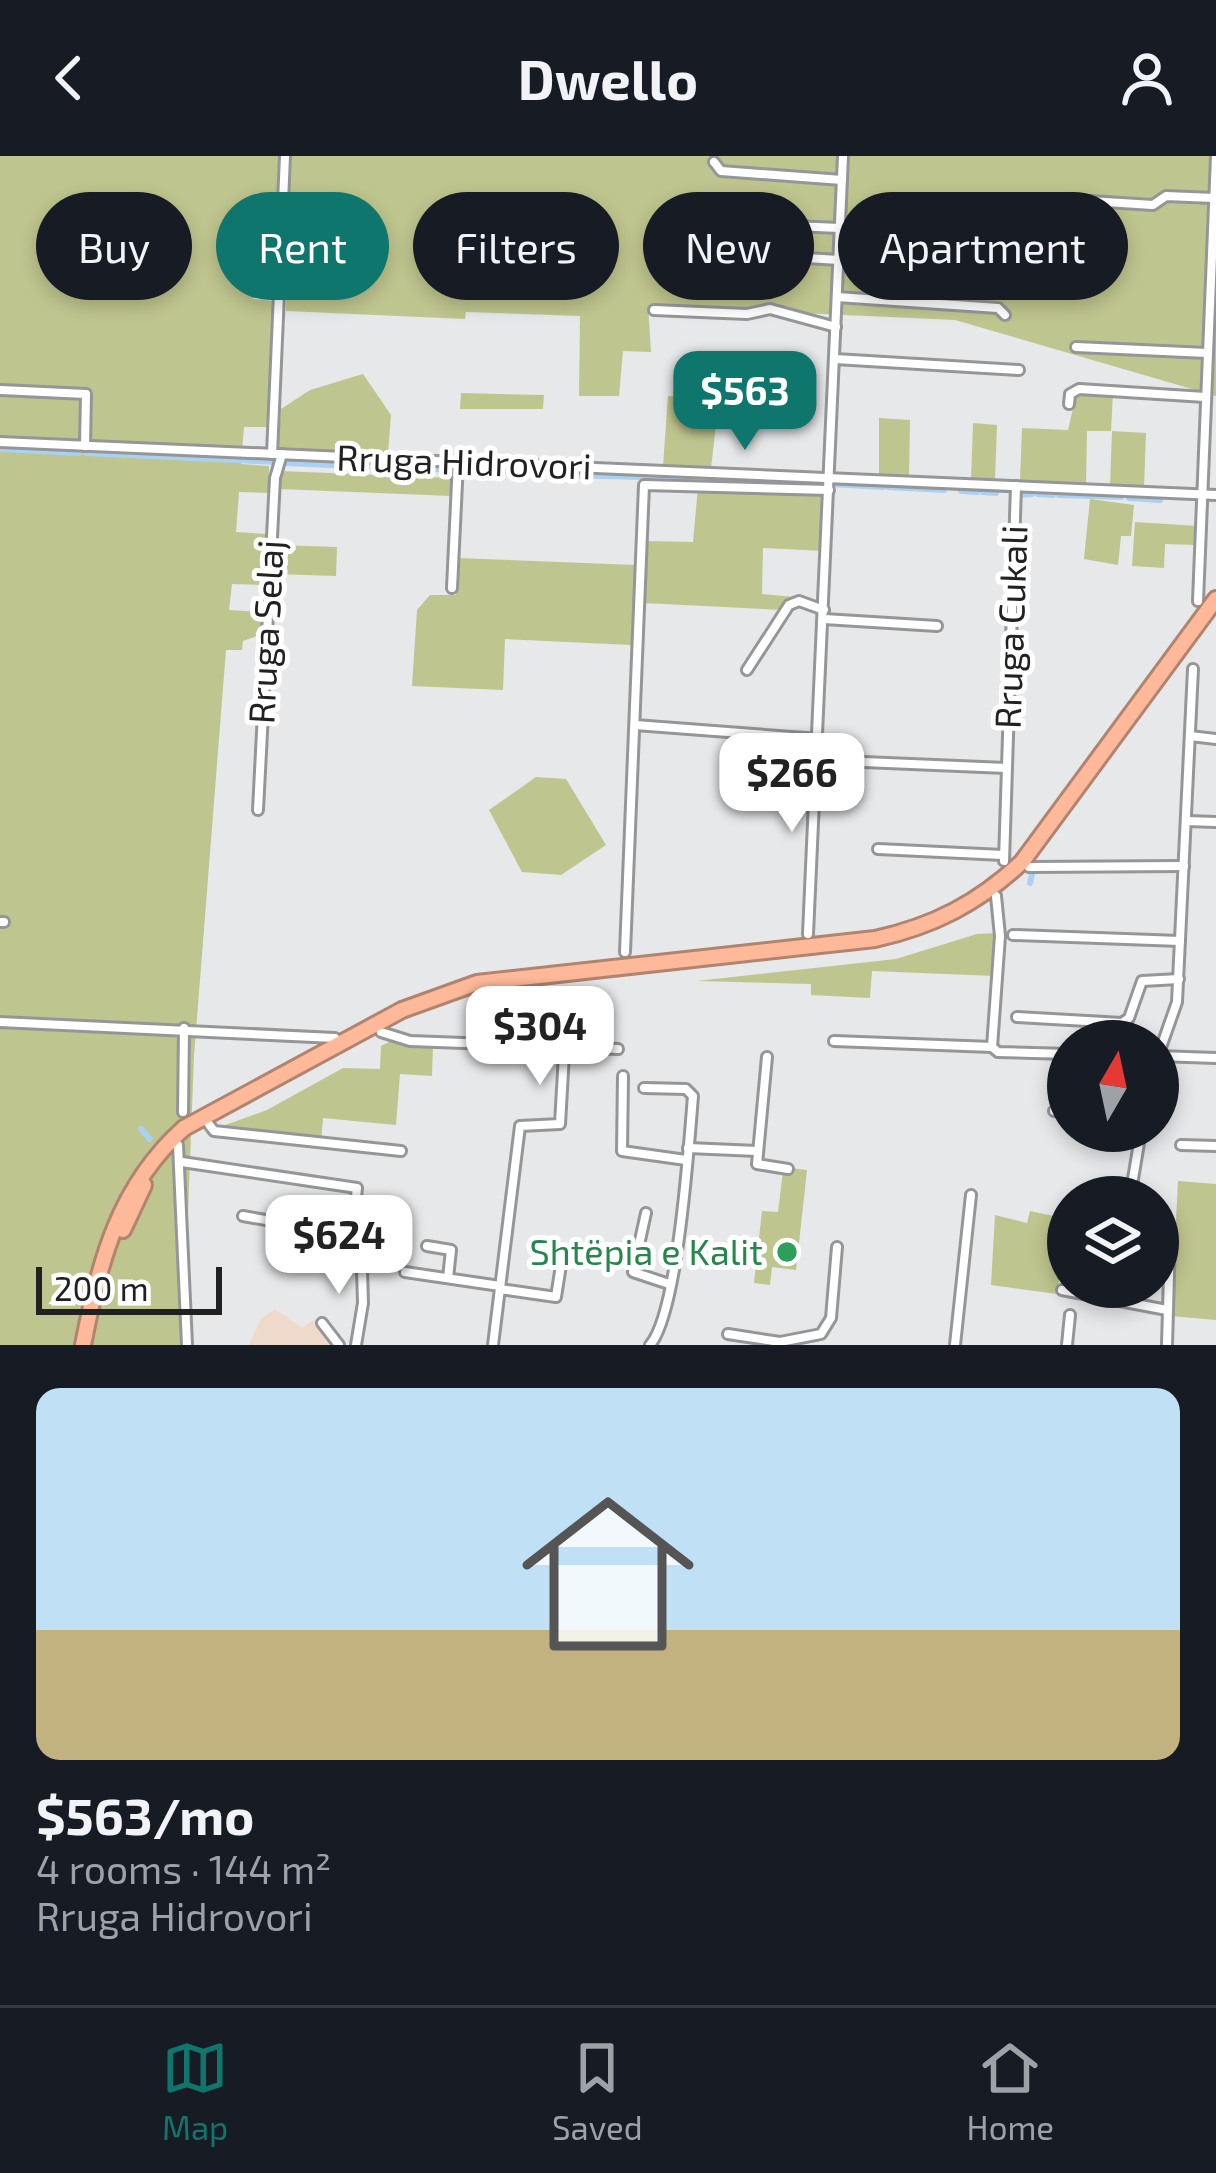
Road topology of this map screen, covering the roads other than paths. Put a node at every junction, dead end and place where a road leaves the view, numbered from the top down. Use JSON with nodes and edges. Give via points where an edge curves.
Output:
{"nodes":[{"id":1,"x":285,"y":156,"type":"edge"},
{"id":2,"x":844,"y":156,"type":"edge"},
{"id":3,"x":1216,"y":156,"type":"edge"},
{"id":4,"x":714,"y":162,"type":"dead end"},
{"id":5,"x":842,"y":180,"type":"junction"},
{"id":6,"x":842,"y":192,"type":"edge"},
{"id":7,"x":1214,"y":198,"type":"edge"},
{"id":8,"x":1128,"y":203,"type":"edge"},
{"id":9,"x":838,"y":278,"type":"edge"},
{"id":10,"x":837,"y":297,"type":"junction"},
{"id":11,"x":654,"y":310,"type":"dead end"},
{"id":12,"x":1004,"y":315,"type":"dead end"},
{"id":13,"x":836,"y":328,"type":"junction"},
{"id":14,"x":1076,"y":346,"type":"dead end"},
{"id":15,"x":1208,"y":353,"type":"junction"},
{"id":16,"x":835,"y":359,"type":"junction"},
{"id":17,"x":1019,"y":370,"type":"dead end"},
{"id":18,"x":1,"y":390,"type":"edge"},
{"id":19,"x":1206,"y":397,"type":"junction"},
{"id":20,"x":1070,"y":404,"type":"dead end"},
{"id":21,"x":0,"y":442,"type":"edge"},
{"id":22,"x":85,"y":446,"type":"junction"},
{"id":23,"x":277,"y":454,"type":"junction"},
{"id":24,"x":458,"y":462,"type":"junction"},
{"id":25,"x":830,"y":478,"type":"junction"},
{"id":26,"x":1016,"y":486,"type":"junction"},
{"id":27,"x":829,"y":490,"type":"junction"},
{"id":28,"x":1202,"y":494,"type":"junction"},
{"id":29,"x":1216,"y":495,"type":"edge"},
{"id":30,"x":452,"y":587,"type":"dead end"},
{"id":31,"x":1216,"y":599,"type":"edge"},
{"id":32,"x":1198,"y":601,"type":"dead end"},
{"id":33,"x":824,"y":614,"type":"junction"},
{"id":34,"x":1216,"y":614,"type":"edge"},
{"id":35,"x":937,"y":626,"type":"dead end"},
{"id":36,"x":1192,"y":669,"type":"dead end"},
{"id":37,"x":747,"y":670,"type":"dead end"},
{"id":38,"x":635,"y":724,"type":"junction"},
{"id":39,"x":1190,"y":736,"type":"junction"},
{"id":40,"x":819,"y":739,"type":"junction"},
{"id":41,"x":1216,"y":739,"type":"edge"},
{"id":42,"x":840,"y":761,"type":"dead end"},
{"id":43,"x":1006,"y":768,"type":"junction"},
{"id":44,"x":258,"y":811,"type":"dead end"},
{"id":45,"x":1186,"y":820,"type":"junction"},
{"id":46,"x":1216,"y":822,"type":"edge"},
{"id":47,"x":878,"y":849,"type":"dead end"},
{"id":48,"x":1184,"y":866,"type":"junction"},
{"id":49,"x":1029,"y":867,"type":"junction"},
{"id":50,"x":996,"y":896,"type":"junction"},
{"id":51,"x":808,"y":934,"type":"dead end"},
{"id":52,"x":1013,"y":935,"type":"dead end"},
{"id":53,"x":1180,"y":941,"type":"junction"},
{"id":54,"x":625,"y":952,"type":"dead end"},
{"id":55,"x":1178,"y":979,"type":"junction"},
{"id":56,"x":1016,"y":1017,"type":"dead end"},
{"id":57,"x":1171,"y":1020,"type":"edge"},
{"id":58,"x":0,"y":1022,"type":"edge"},
{"id":59,"x":184,"y":1028,"type":"junction"},
{"id":60,"x":381,"y":1032,"type":"junction"},
{"id":61,"x":335,"y":1038,"type":"dead end"},
{"id":62,"x":834,"y":1041,"type":"dead end"},
{"id":63,"x":992,"y":1047,"type":"junction"},
{"id":64,"x":618,"y":1049,"type":"dead end"},
{"id":65,"x":1047,"y":1053,"type":"edge"},
{"id":66,"x":564,"y":1054,"type":"dead end"},
{"id":67,"x":767,"y":1057,"type":"dead end"},
{"id":68,"x":1179,"y":1057,"type":"edge"},
{"id":69,"x":1216,"y":1058,"type":"edge"},
{"id":70,"x":623,"y":1076,"type":"dead end"},
{"id":71,"x":644,"y":1088,"type":"dead end"},
{"id":72,"x":183,"y":1112,"type":"dead end"},
{"id":73,"x":208,"y":1124,"type":"junction"},
{"id":74,"x":1181,"y":1145,"type":"dead end"},
{"id":75,"x":1216,"y":1146,"type":"edge"},
{"id":76,"x":688,"y":1148,"type":"junction"},
{"id":77,"x":401,"y":1151,"type":"dead end"},
{"id":78,"x":758,"y":1151,"type":"junction"},
{"id":79,"x":180,"y":1154,"type":"junction"},
{"id":80,"x":686,"y":1160,"type":"junction"},
{"id":81,"x":788,"y":1169,"type":"dead end"},
{"id":82,"x":970,"y":1195,"type":"dead end"},
{"id":83,"x":646,"y":1213,"type":"dead end"},
{"id":84,"x":243,"y":1216,"type":"dead end"},
{"id":85,"x":352,"y":1234,"type":"junction"},
{"id":86,"x":427,"y":1246,"type":"dead end"},
{"id":87,"x":837,"y":1247,"type":"dead end"},
{"id":88,"x":562,"y":1259,"type":"dead end"},
{"id":89,"x":405,"y":1273,"type":"dead end"},
{"id":90,"x":448,"y":1278,"type":"junction"},
{"id":91,"x":670,"y":1284,"type":"junction"},
{"id":92,"x":500,"y":1287,"type":"junction"},
{"id":93,"x":1156,"y":1308,"type":"edge"},
{"id":94,"x":1167,"y":1310,"type":"joint"},
{"id":95,"x":1070,"y":1315,"type":"dead end"},
{"id":96,"x":322,"y":1323,"type":"dead end"},
{"id":97,"x":728,"y":1334,"type":"dead end"},
{"id":98,"x":780,"y":1343,"type":"edge"},
{"id":99,"x":88,"y":1345,"type":"edge"},
{"id":100,"x":187,"y":1345,"type":"edge"},
{"id":101,"x":339,"y":1345,"type":"edge"},
{"id":102,"x":356,"y":1345,"type":"edge"},
{"id":103,"x":493,"y":1345,"type":"edge"},
{"id":104,"x":650,"y":1345,"type":"edge"},
{"id":105,"x":955,"y":1345,"type":"edge"},
{"id":106,"x":1067,"y":1345,"type":"edge"},
{"id":107,"x":1167,"y":1345,"type":"edge"}],
"edges":[{"from":1,"to":23,"type":"street","name":"Rruga Selaj"},
{"from":2,"to":5,"type":"street"},
{"from":3,"to":7,"type":"street"},
{"from":4,"to":5,"type":"street","via":[[721,171]]},
{"from":5,"to":6,"type":"street"},
{"from":7,"to":8,"type":"street"},
{"from":7,"to":15,"type":"street"},
{"from":9,"to":10,"type":"street"},
{"from":10,"to":12,"type":"street","via":[[998,308]]},
{"from":10,"to":13,"type":"street"},
{"from":11,"to":13,"type":"street","via":[[770,309]]},
{"from":13,"to":16,"type":"street"},
{"from":14,"to":15,"type":"street"},
{"from":15,"to":19,"type":"street"},
{"from":16,"to":17,"type":"street"},
{"from":16,"to":25,"type":"street"},
{"from":18,"to":22,"type":"street","via":[[86,394]]},
{"from":19,"to":20,"type":"street","via":[[1079,389]]},
{"from":19,"to":28,"type":"street"},
{"from":21,"to":22,"type":"street","name":"Rruga Hidrovori"},
{"from":22,"to":23,"type":"street","name":"Rruga Hidrovori"},
{"from":23,"to":24,"type":"street","name":"Rruga Hidrovori"},
{"from":23,"to":44,"type":"street","name":"Rruga Selaj"},
{"from":24,"to":25,"type":"street","name":"Rruga Hidrovori"},
{"from":24,"to":30,"type":"street"},
{"from":25,"to":26,"type":"street","name":"Rruga Hidrovori"},
{"from":25,"to":27,"type":"street"},
{"from":26,"to":28,"type":"street","name":"Rruga Hidrovori"},
{"from":26,"to":43,"type":"street","name":"Rruga Cukali"},
{"from":27,"to":33,"type":"street"},
{"from":27,"to":38,"type":"street","via":[[644,485]]},
{"from":28,"to":29,"type":"street","name":"Rruga Hidrovori"},
{"from":28,"to":32,"type":"street"},
{"from":31,"to":99,"type":"highway","via":[[1022,862],[939,921],[875,938],[477,983],[402,1010],[199,1118],[161,1148],[124,1199],[100,1270]]},
{"from":33,"to":35,"type":"street"},
{"from":33,"to":37,"type":"street","via":[[799,601],[788,605]]},
{"from":33,"to":40,"type":"street"},
{"from":34,"to":49,"type":"highway"},
{"from":36,"to":39,"type":"street"},
{"from":38,"to":40,"type":"street"},
{"from":38,"to":54,"type":"street"},
{"from":39,"to":41,"type":"street"},
{"from":39,"to":45,"type":"street"},
{"from":40,"to":51,"type":"street"},
{"from":42,"to":43,"type":"street","name":"Rruga Cukali"},
{"from":43,"to":47,"type":"street","name":"Rruga Cukali","via":[[1003,858]]},
{"from":45,"to":46,"type":"street"},
{"from":45,"to":48,"type":"street"},
{"from":48,"to":49,"type":"street"},
{"from":48,"to":53,"type":"street"},
{"from":49,"to":50,"type":"highway"},
{"from":50,"to":60,"type":"highway","via":[[895,944],[500,988],[449,1000]]},
{"from":50,"to":63,"type":"street"},
{"from":52,"to":53,"type":"street"},
{"from":53,"to":55,"type":"street"},
{"from":55,"to":56,"type":"street","via":[[1142,981],[1122,1023]]},
{"from":55,"to":57,"type":"street"},
{"from":58,"to":59,"type":"street"},
{"from":59,"to":61,"type":"street"},
{"from":59,"to":72,"type":"street"},
{"from":60,"to":64,"type":"street","via":[[410,1041]]},
{"from":60,"to":73,"type":"highway"},
{"from":62,"to":63,"type":"street"},
{"from":63,"to":65,"type":"street"},
{"from":66,"to":92,"type":"street","via":[[560,1124],[520,1126]]},
{"from":67,"to":78,"type":"street"},
{"from":68,"to":69,"type":"street"},
{"from":70,"to":80,"type":"street","via":[[622,1151]]},
{"from":71,"to":76,"type":"street","via":[[690,1090]]},
{"from":73,"to":77,"type":"street","via":[[214,1131]]},
{"from":73,"to":79,"type":"highway"},
{"from":74,"to":75,"type":"street"},
{"from":76,"to":78,"type":"street"},
{"from":76,"to":80,"type":"street"},
{"from":78,"to":81,"type":"street","via":[[759,1166]]},
{"from":79,"to":85,"type":"street","via":[[357,1188]]},
{"from":79,"to":99,"type":"highway","via":[[149,1178],[124,1225]]},
{"from":79,"to":100,"type":"street"},
{"from":80,"to":91,"type":"street"},
{"from":82,"to":105,"type":"street"},
{"from":83,"to":91,"type":"street","via":[[633,1272]]},
{"from":84,"to":85,"type":"street"},
{"from":85,"to":102,"type":"street","via":[[363,1242]]},
{"from":86,"to":90,"type":"street","via":[[451,1250]]},
{"from":87,"to":98,"type":"street","via":[[827,1327]]},
{"from":88,"to":92,"type":"street","via":[[556,1297]]},
{"from":89,"to":90,"type":"street"},
{"from":90,"to":92,"type":"street"},
{"from":91,"to":104,"type":"street"},
{"from":92,"to":103,"type":"street"},
{"from":93,"to":94,"type":"street"},
{"from":94,"to":107,"type":"street"},
{"from":95,"to":106,"type":"street"},
{"from":96,"to":101,"type":"street"},
{"from":97,"to":98,"type":"street"}]}
